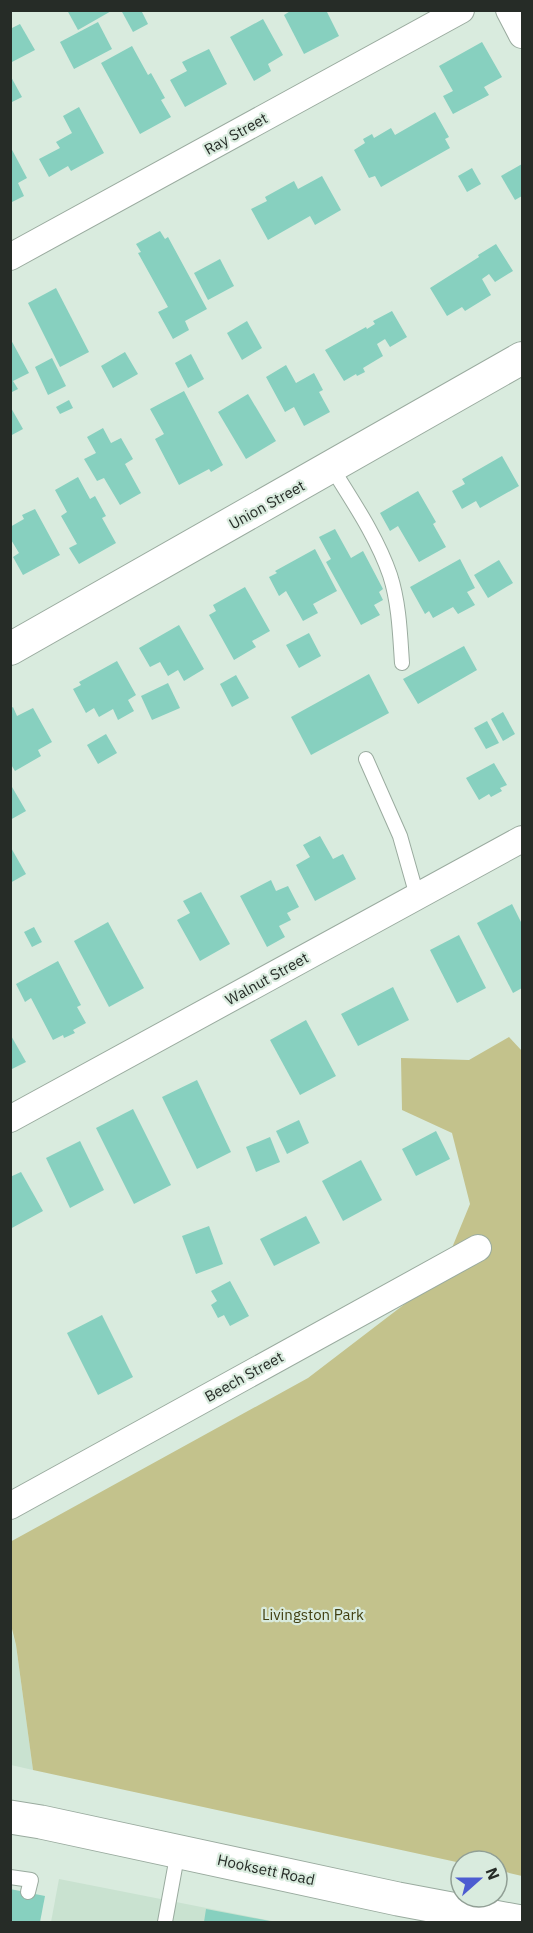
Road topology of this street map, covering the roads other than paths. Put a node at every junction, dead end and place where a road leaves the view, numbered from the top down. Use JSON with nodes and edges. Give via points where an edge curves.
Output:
{"nodes":[{"id":1,"x":461,"y":10,"type":"edge"},
{"id":2,"x":509,"y":10,"type":"edge"},
{"id":3,"x":522,"y":35,"type":"edge"},
{"id":4,"x":10,"y":257,"type":"edge"},
{"id":5,"x":522,"y":358,"type":"edge"},
{"id":6,"x":332,"y":468,"type":"junction"},
{"id":7,"x":10,"y":649,"type":"edge"},
{"id":8,"x":402,"y":663,"type":"dead end"},
{"id":9,"x":366,"y":759,"type":"dead end"},
{"id":10,"x":522,"y":839,"type":"edge"},
{"id":11,"x":417,"y":896,"type":"junction"},
{"id":12,"x":10,"y":1119,"type":"edge"},
{"id":13,"x":478,"y":1248,"type":"dead end"},
{"id":14,"x":10,"y":1506,"type":"edge"},
{"id":15,"x":10,"y":1817,"type":"edge"},
{"id":16,"x":178,"y":1851,"type":"junction"},
{"id":17,"x":10,"y":1877,"type":"edge"},
{"id":18,"x":28,"y":1892,"type":"dead end"},
{"id":19,"x":165,"y":1923,"type":"edge"},
{"id":20,"x":521,"y":1923,"type":"edge"}],
"edges":[{"from":1,"to":4,"type":"street","name":"Ray Street"},
{"from":2,"to":3,"type":"street"},
{"from":5,"to":6,"type":"street","name":"Union Street"},
{"from":6,"to":7,"type":"street","name":"Union Street"},
{"from":6,"to":8,"type":"lane","via":[[377,544],[390,576],[399,616]]},
{"from":9,"to":11,"type":"lane","via":[[400,836]]},
{"from":10,"to":11,"type":"street","name":"Walnut Street"},
{"from":11,"to":12,"type":"street","name":"Walnut Street"},
{"from":13,"to":14,"type":"street","name":"Beech Street"},
{"from":15,"to":16,"type":"main road","name":"Hooksett Road"},
{"from":16,"to":19,"type":"lane"},
{"from":16,"to":20,"type":"main road","name":"Hooksett Road"},
{"from":17,"to":18,"type":"lane","via":[[31,1880]]}]}
